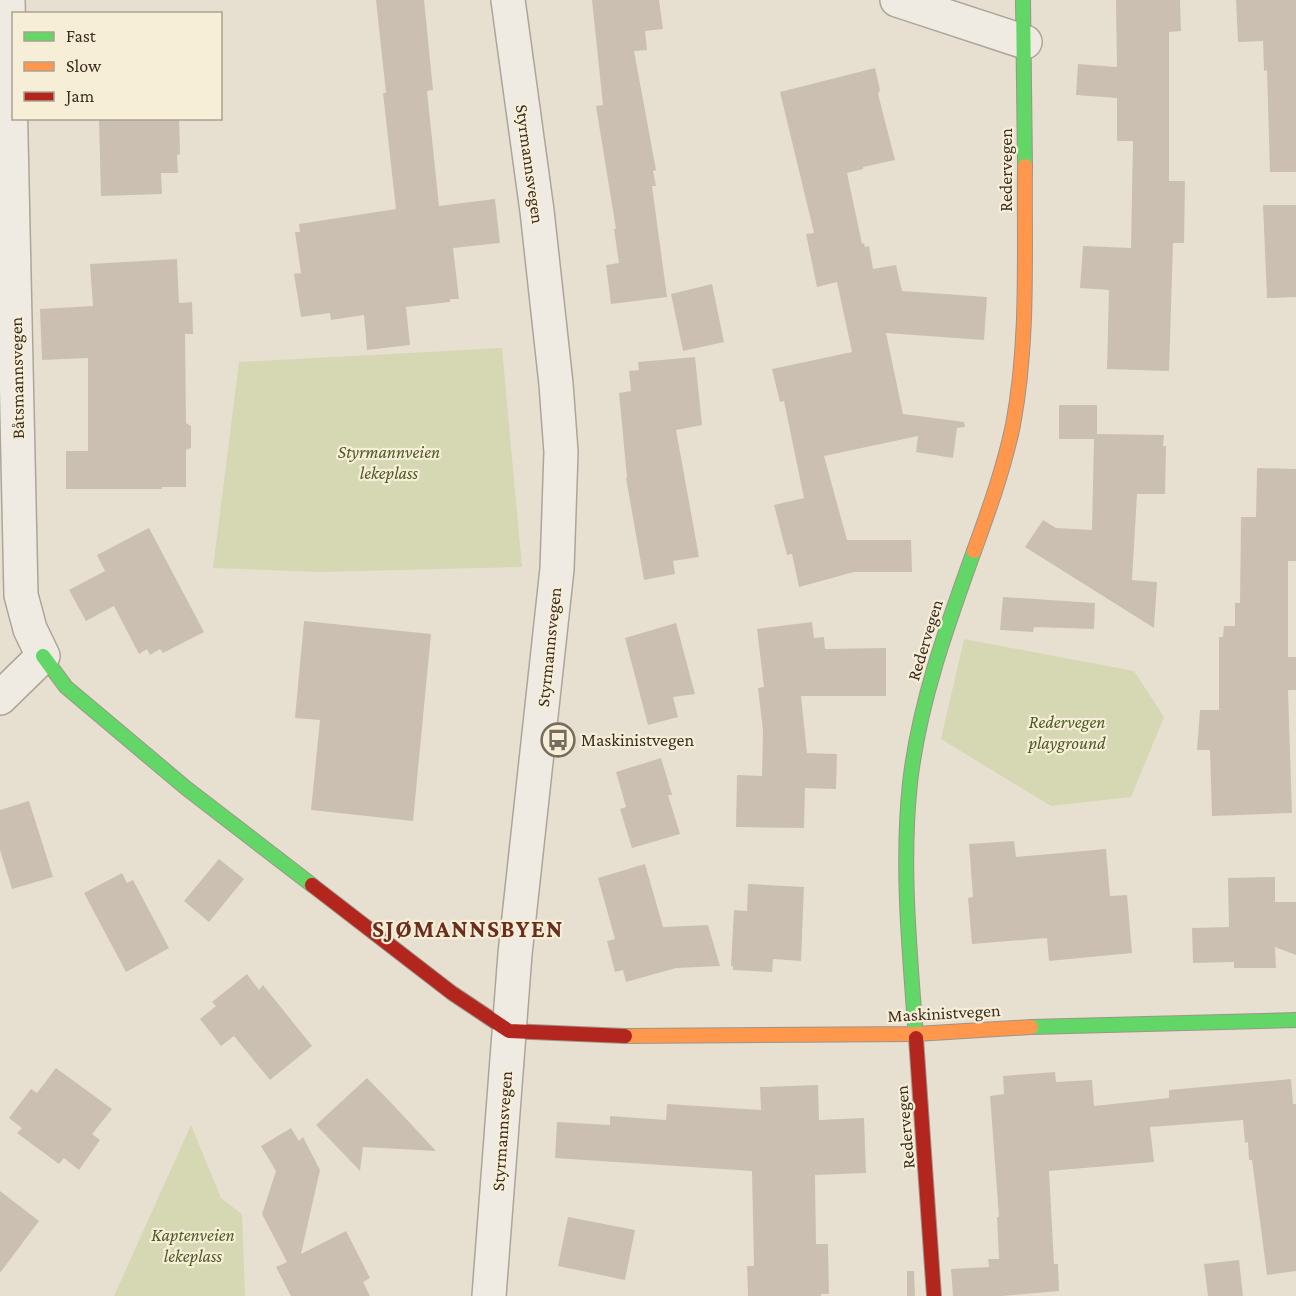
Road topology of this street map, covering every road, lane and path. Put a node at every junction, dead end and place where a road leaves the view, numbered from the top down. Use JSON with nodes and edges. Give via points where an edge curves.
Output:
{"nodes":[{"id":1,"x":8,"y":0,"type":"edge"},
{"id":2,"x":508,"y":0,"type":"edge"},
{"id":3,"x":897,"y":0,"type":"edge"},
{"id":4,"x":1023,"y":0,"type":"edge"},
{"id":5,"x":1025,"y":42,"type":"junction"},
{"id":6,"x":42,"y":656,"type":"junction"},
{"id":7,"x":0,"y":698,"type":"edge"},
{"id":8,"x":1296,"y":1020,"type":"edge"},
{"id":9,"x":509,"y":1031,"type":"junction"},
{"id":10,"x":916,"y":1034,"type":"junction"},
{"id":11,"x":489,"y":1296,"type":"edge"},
{"id":12,"x":934,"y":1296,"type":"edge"}],
"edges":[{"from":1,"to":6,"type":"street","name":"Båtsmannsvegen","via":[[21,595]]},
{"from":2,"to":9,"type":"street","name":"Styrmannsvegen","via":[[537,211],[561,452],[558,569]]},
{"from":3,"to":5,"type":"street"},
{"from":4,"to":5,"type":"street","name":"Redervegen"},
{"from":5,"to":10,"type":"street","name":"Redervegen","via":[[1024,268],[1014,414],[1006,453],[934,673],[910,781],[906,845]]},
{"from":6,"to":7,"type":"street"},
{"from":6,"to":9,"type":"street","via":[[66,687],[186,788],[452,993]]},
{"from":8,"to":10,"type":"street","name":"Maskinistvegen"},
{"from":9,"to":10,"type":"street","name":"Maskinistvegen","via":[[602,1036]]},
{"from":9,"to":11,"type":"street","name":"Styrmannsvegen"},
{"from":10,"to":12,"type":"street","name":"Redervegen"}]}
